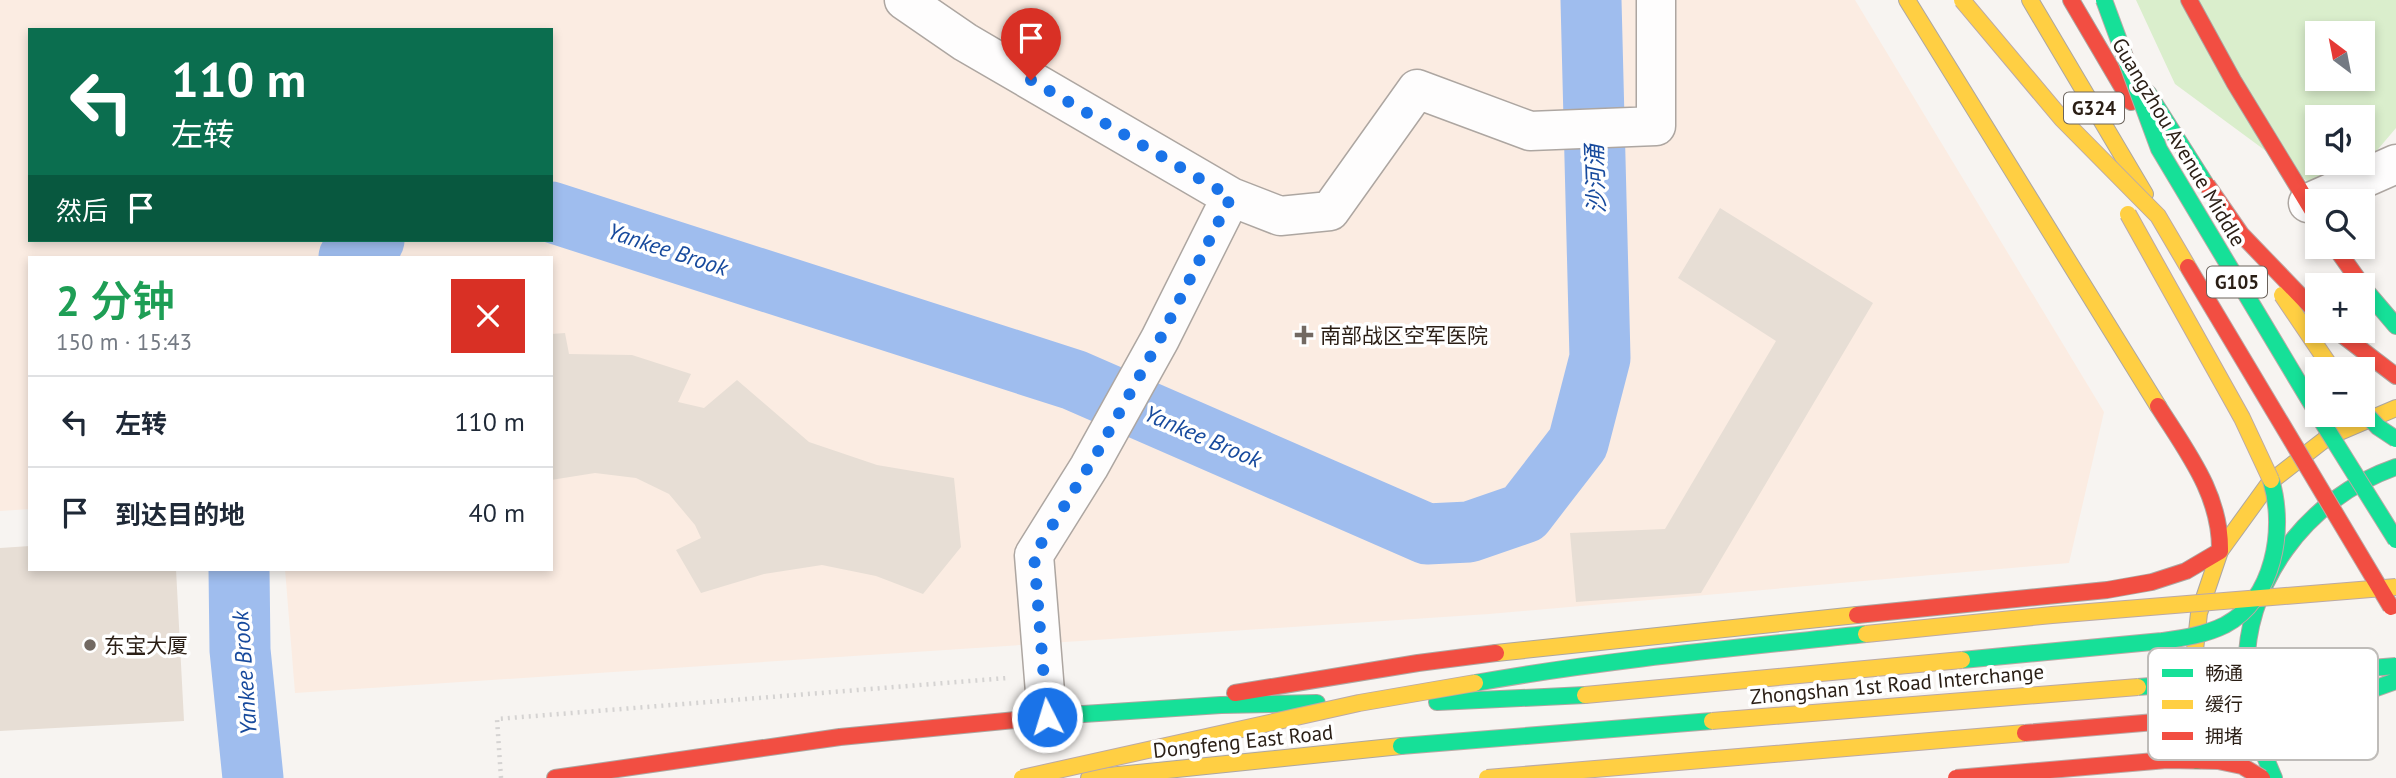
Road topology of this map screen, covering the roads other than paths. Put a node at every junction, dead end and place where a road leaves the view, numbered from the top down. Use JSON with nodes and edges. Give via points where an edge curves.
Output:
{"nodes":[{"id":1,"x":904,"y":0,"type":"edge"},
{"id":2,"x":1656,"y":0,"type":"edge"},
{"id":3,"x":1907,"y":0,"type":"edge"},
{"id":4,"x":1962,"y":0,"type":"edge"},
{"id":5,"x":2030,"y":0,"type":"edge"},
{"id":6,"x":2071,"y":0,"type":"edge"},
{"id":7,"x":2091,"y":0,"type":"edge"},
{"id":8,"x":2104,"y":0,"type":"edge"},
{"id":9,"x":2189,"y":0,"type":"edge"},
{"id":10,"x":2052,"y":83,"type":"dead end"},
{"id":11,"x":2160,"y":149,"type":"junction"},
{"id":12,"x":2396,"y":164,"type":"edge"},
{"id":13,"x":2351,"y":189,"type":"edge"},
{"id":14,"x":1231,"y":197,"type":"junction"},
{"id":15,"x":2305,"y":199,"type":"edge"},
{"id":16,"x":2158,"y":216,"type":"junction"},
{"id":17,"x":2241,"y":234,"type":"junction"},
{"id":18,"x":2305,"y":301,"type":"edge"},
{"id":19,"x":2375,"y":301,"type":"edge"},
{"id":20,"x":2396,"y":326,"type":"edge"},
{"id":21,"x":2353,"y":343,"type":"edge"},
{"id":22,"x":2324,"y":357,"type":"edge"},
{"id":23,"x":2396,"y":376,"type":"edge"},
{"id":24,"x":2305,"y":393,"type":"edge"},
{"id":25,"x":2396,"y":408,"type":"edge"},
{"id":26,"x":2375,"y":424,"type":"edge"},
{"id":27,"x":2326,"y":427,"type":"edge"},
{"id":28,"x":2396,"y":439,"type":"edge"},
{"id":29,"x":2396,"y":467,"type":"edge"},
{"id":30,"x":2396,"y":540,"type":"edge"},
{"id":31,"x":2220,"y":551,"type":"junction"},
{"id":32,"x":2396,"y":587,"type":"edge"},
{"id":33,"x":2262,"y":589,"type":"junction"},
{"id":34,"x":2396,"y":614,"type":"edge"},
{"id":35,"x":2195,"y":648,"type":"edge"},
{"id":36,"x":2247,"y":648,"type":"edge"},
{"id":37,"x":2396,"y":666,"type":"edge"},
{"id":38,"x":2378,"y":667,"type":"edge"},
{"id":39,"x":2396,"y":681,"type":"edge"},
{"id":40,"x":2148,"y":686,"type":"edge"},
{"id":41,"x":2378,"y":687,"type":"edge"},
{"id":42,"x":2378,"y":702,"type":"edge"},
{"id":43,"x":2383,"y":702,"type":"dead end"},
{"id":44,"x":1591,"y":707,"type":"junction"},
{"id":45,"x":1128,"y":710,"type":"junction"},
{"id":46,"x":1047,"y":717,"type":"junction"},
{"id":47,"x":2148,"y":722,"type":"edge"},
{"id":48,"x":1401,"y":746,"type":"joint"},
{"id":49,"x":2200,"y":760,"type":"edge"},
{"id":50,"x":2204,"y":760,"type":"edge"},
{"id":51,"x":2266,"y":760,"type":"edge"},
{"id":52,"x":555,"y":778,"type":"edge"},
{"id":53,"x":1022,"y":778,"type":"edge"},
{"id":54,"x":1089,"y":778,"type":"edge"},
{"id":55,"x":1487,"y":778,"type":"edge"},
{"id":56,"x":1590,"y":778,"type":"edge"},
{"id":57,"x":1956,"y":778,"type":"edge"},
{"id":58,"x":2163,"y":778,"type":"edge"},
{"id":59,"x":2213,"y":778,"type":"edge"},
{"id":60,"x":2262,"y":778,"type":"edge"},
{"id":61,"x":2274,"y":778,"type":"edge"}],
"edges":[{"from":1,"to":14,"type":"street","via":[[965,42]]},
{"from":2,"to":14,"type":"street","via":[[1656,126],[1530,131],[1417,89],[1330,211],[1280,216]]},
{"from":3,"to":31,"type":"main road","via":[[2198,470],[2219,514]]},
{"from":4,"to":16,"type":"main road","number":"G105","bridge":true,"via":[[2062,119]]},
{"from":5,"to":16,"type":"main road","number":"G324","bridge":true},
{"from":6,"to":11,"type":"main road","name":"Guangzhou Avenue Middle","number":"G324","bridge":true},
{"from":7,"to":17,"type":"main road","bridge":true},
{"from":8,"to":11,"type":"main road","number":"G105","bridge":true},
{"from":9,"to":15,"type":"main road"},
{"from":10,"to":33,"type":"main road","bridge":true,"via":[[2250,433],[2274,492],[2277,518]]},
{"from":11,"to":24,"type":"main road","name":"Guangzhou Avenue Middle","number":"G105","bridge":true},
{"from":12,"to":13,"type":"street"},
{"from":14,"to":46,"type":"street","via":[[1143,369],[1034,555]]},
{"from":16,"to":34,"type":"main road","number":"G105","bridge":true},
{"from":17,"to":18,"type":"main road","bridge":true},
{"from":17,"to":22,"type":"main road","bridge":true},
{"from":19,"to":20,"type":"main road"},
{"from":21,"to":23,"type":"main road"},
{"from":25,"to":31,"type":"main road","via":[[2328,437],[2270,482]]},
{"from":26,"to":28,"type":"main road","bridge":true},
{"from":27,"to":30,"type":"main road","name":"Guangzhou Avenue Middle","number":"G105","bridge":true},
{"from":29,"to":33,"type":"main road","bridge":true,"via":[[2350,488],[2313,516],[2284,550]]},
{"from":31,"to":35,"type":"main road","via":[[2199,612]]},
{"from":31,"to":45,"type":"main road","via":[[2186,571],[2107,590],[1547,646]]},
{"from":32,"to":53,"type":"main road","bridge":true,"via":[[2052,615],[1544,671],[1359,703]]},
{"from":33,"to":36,"type":"main road","bridge":true},
{"from":33,"to":44,"type":"main road","bridge":true,"via":[[2239,617],[2167,640]]},
{"from":37,"to":38,"type":"main road","name":"Zhongshan 1st Road Interchange","bridge":true},
{"from":39,"to":41,"type":"main road","bridge":true},
{"from":40,"to":48,"type":"main road","name":"Zhongshan 1st Road Interchange","bridge":true},
{"from":42,"to":43,"type":"main road","bridge":true},
{"from":44,"to":45,"type":"main road","via":[[1485,700]]},
{"from":44,"to":56,"type":"main road","via":[[1600,731],[1600,761]]},
{"from":45,"to":46,"type":"main road"},
{"from":46,"to":52,"type":"main road","via":[[771,746]]},
{"from":47,"to":55,"type":"main road","bridge":true},
{"from":48,"to":54,"type":"main road","name":"Dongfeng East Road"},
{"from":49,"to":58,"type":"main road","bridge":true},
{"from":50,"to":59,"type":"main road"},
{"from":51,"to":61,"type":"main road","bridge":true},
{"from":57,"to":60,"type":"main road","bridge":true,"via":[[2167,760],[2218,761],[2242,766]]}]}
